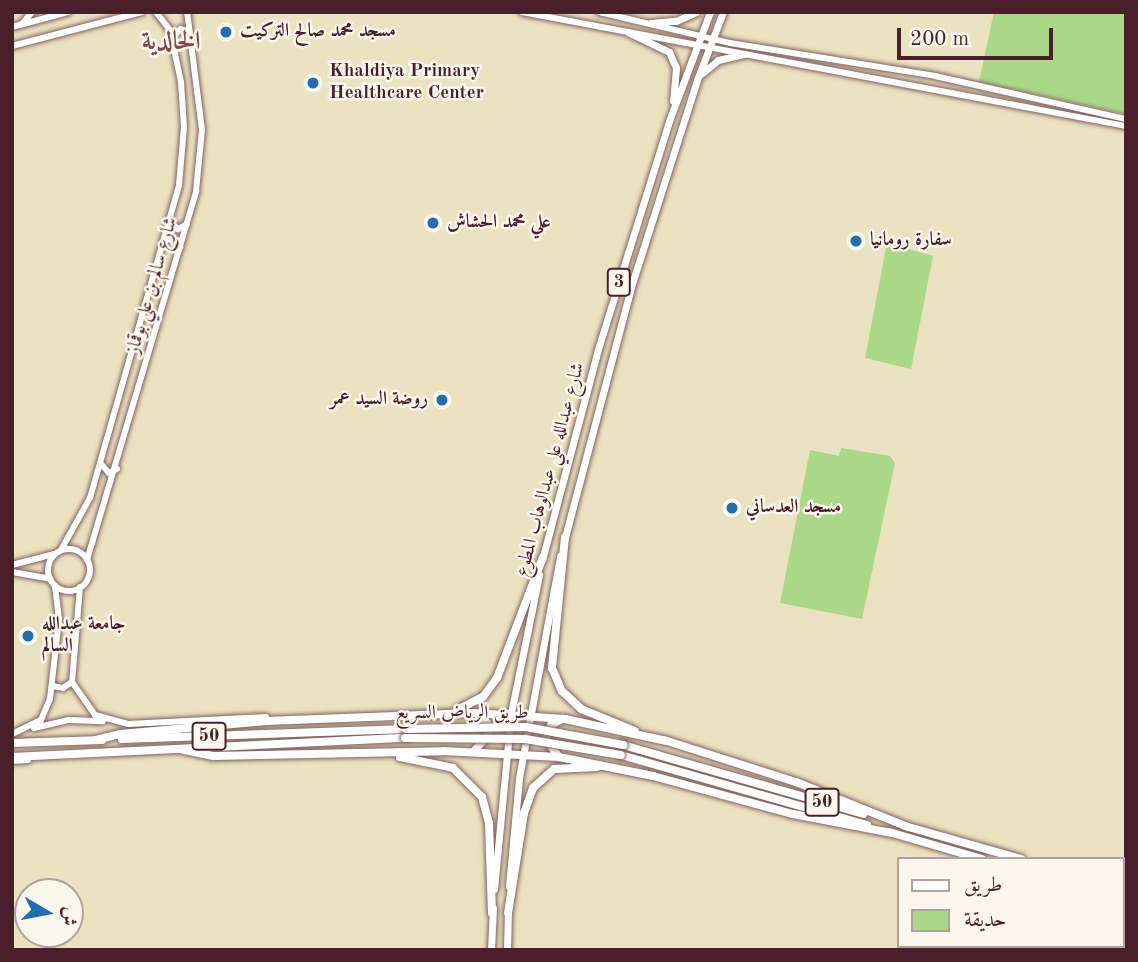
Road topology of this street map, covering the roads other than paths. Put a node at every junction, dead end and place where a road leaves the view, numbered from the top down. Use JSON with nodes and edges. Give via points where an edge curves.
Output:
{"nodes":[{"id":1,"x":32,"y":12,"type":"edge"},
{"id":2,"x":68,"y":12,"type":"edge"},
{"id":3,"x":142,"y":12,"type":"edge"},
{"id":4,"x":156,"y":12,"type":"edge"},
{"id":5,"x":187,"y":12,"type":"edge"},
{"id":6,"x":522,"y":12,"type":"edge"},
{"id":7,"x":599,"y":12,"type":"edge"},
{"id":8,"x":696,"y":12,"type":"edge"},
{"id":9,"x":710,"y":12,"type":"edge"},
{"id":10,"x":723,"y":12,"type":"edge"},
{"id":11,"x":546,"y":14,"type":"edge"},
{"id":12,"x":652,"y":23,"type":"junction"},
{"id":13,"x":21,"y":25,"type":"junction"},
{"id":14,"x":12,"y":27,"type":"edge"},
{"id":15,"x":189,"y":32,"type":"junction"},
{"id":16,"x":628,"y":32,"type":"junction"},
{"id":17,"x":701,"y":36,"type":"junction"},
{"id":18,"x":173,"y":37,"type":"junction"},
{"id":19,"x":713,"y":39,"type":"junction"},
{"id":20,"x":698,"y":44,"type":"junction"},
{"id":21,"x":12,"y":46,"type":"edge"},
{"id":22,"x":709,"y":47,"type":"junction"},
{"id":23,"x":744,"y":54,"type":"junction"},
{"id":24,"x":829,"y":56,"type":"junction"},
{"id":25,"x":826,"y":70,"type":"junction"},
{"id":26,"x":934,"y":76,"type":"junction"},
{"id":27,"x":951,"y":79,"type":"junction"},
{"id":28,"x":697,"y":80,"type":"junction"},
{"id":29,"x":932,"y":91,"type":"junction"},
{"id":30,"x":948,"y":94,"type":"junction"},
{"id":31,"x":1057,"y":101,"type":"junction"},
{"id":32,"x":1055,"y":115,"type":"junction"},
{"id":33,"x":1126,"y":119,"type":"edge"},
{"id":34,"x":669,"y":121,"type":"junction"},
{"id":35,"x":1126,"y":126,"type":"edge"},
{"id":36,"x":170,"y":222,"type":"junction"},
{"id":37,"x":187,"y":224,"type":"junction"},
{"id":38,"x":165,"y":240,"type":"junction"},
{"id":39,"x":180,"y":247,"type":"junction"},
{"id":40,"x":101,"y":464,"type":"junction"},
{"id":41,"x":117,"y":469,"type":"junction"},
{"id":42,"x":565,"y":537,"type":"junction"},
{"id":43,"x":58,"y":552,"type":"junction"},
{"id":44,"x":543,"y":557,"type":"junction"},
{"id":45,"x":87,"y":560,"type":"junction"},
{"id":46,"x":12,"y":565,"type":"edge"},
{"id":47,"x":12,"y":572,"type":"edge"},
{"id":48,"x":53,"y":582,"type":"junction"},
{"id":49,"x":80,"y":587,"type":"junction"},
{"id":50,"x":72,"y":682,"type":"junction"},
{"id":51,"x":52,"y":685,"type":"junction"},
{"id":52,"x":473,"y":713,"type":"junction"},
{"id":53,"x":511,"y":713,"type":"junction"},
{"id":54,"x":530,"y":715,"type":"junction"},
{"id":55,"x":414,"y":716,"type":"junction"},
{"id":56,"x":328,"y":718,"type":"junction"},
{"id":57,"x":565,"y":719,"type":"junction"},
{"id":58,"x":105,"y":721,"type":"junction"},
{"id":59,"x":31,"y":729,"type":"junction"},
{"id":60,"x":12,"y":734,"type":"edge"},
{"id":61,"x":405,"y":734,"type":"junction"},
{"id":62,"x":96,"y":740,"type":"junction"},
{"id":63,"x":667,"y":741,"type":"junction"},
{"id":64,"x":12,"y":743,"type":"edge"},
{"id":65,"x":180,"y":749,"type":"junction"},
{"id":66,"x":472,"y":751,"type":"junction"},
{"id":67,"x":507,"y":752,"type":"junction"},
{"id":68,"x":523,"y":752,"type":"junction"},
{"id":69,"x":376,"y":754,"type":"junction"},
{"id":70,"x":559,"y":757,"type":"junction"},
{"id":71,"x":12,"y":759,"type":"edge"},
{"id":72,"x":613,"y":767,"type":"junction"},
{"id":73,"x":908,"y":827,"type":"junction"},
{"id":74,"x":892,"y":833,"type":"junction"},
{"id":75,"x":975,"y":857,"type":"edge"},
{"id":76,"x":1014,"y":857,"type":"edge"},
{"id":77,"x":492,"y":913,"type":"junction"},
{"id":78,"x":508,"y":914,"type":"junction"},
{"id":79,"x":491,"y":950,"type":"edge"},
{"id":80,"x":507,"y":950,"type":"edge"}],
"edges":[{"from":1,"to":13,"type":"main road"},
{"from":2,"to":13,"type":"main road"},
{"from":3,"to":21,"type":"main road"},
{"from":4,"to":18,"type":"main road","name":"شارع سالم بن علي بوقماز"},
{"from":5,"to":15,"type":"main road","name":"شارع سالم بن علي بوقماز"},
{"from":6,"to":11,"type":"main road"},
{"from":7,"to":12,"type":"main road"},
{"from":8,"to":12,"type":"main road","via":[[676,22]]},
{"from":9,"to":17,"type":"main road","name":"شارع عبدالله علي عبدالوهاب المطوع","number":"3"},
{"from":10,"to":19,"type":"main road","name":"شارع عبدالله علي عبدالوهاب المطوع","number":"3"},
{"from":11,"to":16,"type":"main road"},
{"from":12,"to":17,"type":"main road"},
{"from":13,"to":14,"type":"main road"},
{"from":15,"to":18,"type":"main road","via":[[181,29]]},
{"from":15,"to":37,"type":"main road","name":"شارع سالم بن علي بوقماز","via":[[202,130]]},
{"from":16,"to":20,"type":"main road"},
{"from":16,"to":34,"type":"main road","via":[[663,46],[673,59],[676,86]]},
{"from":17,"to":19,"type":"main road"},
{"from":17,"to":20,"type":"main road","name":"شارع عبدالله علي عبدالوهاب المطوع","number":"3"},
{"from":18,"to":36,"type":"main road","name":"شارع سالم بن علي بوقماز","via":[[184,127]]},
{"from":19,"to":22,"type":"main road","name":"شارع عبدالله علي عبدالوهاب المطوع","number":"3"},
{"from":19,"to":24,"type":"main road"},
{"from":20,"to":22,"type":"main road"},
{"from":20,"to":34,"type":"main road","name":"شارع عبدالله علي عبدالوهاب المطوع","number":"3"},
{"from":22,"to":23,"type":"main road"},
{"from":22,"to":28,"type":"main road","name":"شارع عبدالله علي عبدالوهاب المطوع","number":"3"},
{"from":23,"to":25,"type":"main road"},
{"from":23,"to":28,"type":"main road","via":[[718,60]]},
{"from":24,"to":25,"type":"main road","via":[[823,62]]},
{"from":24,"to":26,"type":"main road"},
{"from":25,"to":29,"type":"main road"},
{"from":26,"to":27,"type":"main road"},
{"from":26,"to":29,"type":"main road","via":[[939,84]]},
{"from":27,"to":30,"type":"main road","via":[[945,86]]},
{"from":27,"to":31,"type":"main road"},
{"from":28,"to":42,"type":"main road","name":"شارع عبدالله علي عبدالوهاب المطوع","number":"3","via":[[631,287]]},
{"from":29,"to":30,"type":"main road"},
{"from":30,"to":32,"type":"main road"},
{"from":31,"to":32,"type":"main road","via":[[1060,109]]},
{"from":31,"to":33,"type":"main road"},
{"from":32,"to":35,"type":"main road"},
{"from":34,"to":44,"type":"main road","name":"شارع عبدالله علي عبدالوهاب المطوع","number":"3","via":[[599,346]]},
{"from":36,"to":37,"type":"main road","via":[[178,229]]},
{"from":36,"to":38,"type":"main road","name":"شارع سالم بن علي بوقماز"},
{"from":37,"to":39,"type":"main road","name":"شارع سالم بن علي بوقماز"},
{"from":38,"to":39,"type":"main road","via":[[173,239]]},
{"from":38,"to":40,"type":"main road","name":"شارع سالم بن علي بوقماز"},
{"from":39,"to":41,"type":"main road","name":"شارع سالم بن علي بوقماز"},
{"from":40,"to":41,"type":"main road","via":[[109,473]]},
{"from":40,"to":43,"type":"main road","name":"شارع سالم بن علي بوقماز","via":[[81,521]]},
{"from":41,"to":45,"type":"main road","name":"شارع سالم بن علي بوقماز","via":[[88,545]]},
{"from":42,"to":54,"type":"main road","name":"شارع عبدالله علي عبدالوهاب المطوع","number":"3"},
{"from":42,"to":63,"type":"highway","via":[[551,653],[562,691],[600,719]]},
{"from":43,"to":45,"type":"main road","via":[[76,550]]},
{"from":43,"to":46,"type":"main road"},
{"from":43,"to":48,"type":"main road","via":[[48,566]]},
{"from":44,"to":53,"type":"main road","name":"شارع عبدالله علي عبدالوهاب المطوع","number":"3"},
{"from":44,"to":55,"type":"highway","via":[[492,687],[463,709]]},
{"from":45,"to":49,"type":"main road","via":[[89,576]]},
{"from":47,"to":48,"type":"main road"},
{"from":48,"to":49,"type":"main road","via":[[67,590]]},
{"from":48,"to":51,"type":"main road","via":[[59,619]]},
{"from":49,"to":50,"type":"main road"},
{"from":50,"to":51,"type":"main road","via":[[62,688]]},
{"from":50,"to":58,"type":"main road","via":[[80,699]]},
{"from":51,"to":59,"type":"main road","via":[[46,710]]},
{"from":52,"to":53,"type":"highway"},
{"from":52,"to":55,"type":"highway"},
{"from":52,"to":66,"type":"highway","via":[[483,718],[488,729],[483,746]]},
{"from":53,"to":54,"type":"highway"},
{"from":53,"to":67,"type":"main road","name":"شارع عبدالله علي عبدالوهاب المطوع","number":"3"},
{"from":54,"to":57,"type":"highway"},
{"from":54,"to":68,"type":"main road","name":"شارع عبدالله علي عبدالوهاب المطوع","number":"3"},
{"from":55,"to":56,"type":"highway"},
{"from":56,"to":58,"type":"main road"},
{"from":56,"to":62,"type":"highway","via":[[120,734]]},
{"from":57,"to":63,"type":"highway"},
{"from":57,"to":70,"type":"highway","via":[[547,732],[548,747]]},
{"from":58,"to":59,"type":"main road","via":[[69,720]]},
{"from":59,"to":60,"type":"main road"},
{"from":61,"to":62,"type":"highway","name":"طريق الرياض السريع","number":"50"},
{"from":61,"to":65,"type":"highway","name":"طريق الرياض السريع","number":"50"},
{"from":61,"to":73,"type":"highway","name":"طريق الرياض السريع","number":"50","bridge":true,"via":[[526,727],[623,745]]},
{"from":61,"to":74,"type":"highway","name":"طريق الرياض السريع","number":"50","bridge":true,"via":[[525,739],[621,755]]},
{"from":62,"to":64,"type":"highway","name":"طريق الرياض السريع","number":"50"},
{"from":63,"to":73,"type":"highway","via":[[796,782]]},
{"from":65,"to":69,"type":"highway","via":[[213,756]]},
{"from":65,"to":71,"type":"highway","name":"طريق الرياض السريع","number":"50"},
{"from":66,"to":67,"type":"highway"},
{"from":66,"to":69,"type":"highway"},
{"from":67,"to":68,"type":"highway"},
{"from":67,"to":77,"type":"main road","name":"شارع عبدالله علي عبدالوهاب المطوع","number":"3"},
{"from":68,"to":70,"type":"highway"},
{"from":68,"to":78,"type":"main road","name":"شارع عبدالله علي عبدالوهاب المطوع","number":"3"},
{"from":69,"to":77,"type":"highway","via":[[439,763],[465,775],[475,786],[489,823]]},
{"from":70,"to":72,"type":"highway"},
{"from":72,"to":74,"type":"highway","via":[[793,814]]},
{"from":72,"to":78,"type":"highway","via":[[554,769],[533,788],[524,813]]},
{"from":73,"to":76,"type":"highway","name":"طريق الرياض السريع","number":"50"},
{"from":74,"to":75,"type":"highway","name":"طريق الرياض السريع","number":"50"},
{"from":77,"to":79,"type":"main road","name":"شارع عبدالله علي عبدالوهاب المطوع","number":"3"},
{"from":78,"to":80,"type":"main road","name":"شارع عبدالله علي عبدالوهاب المطوع","number":"3"}]}
